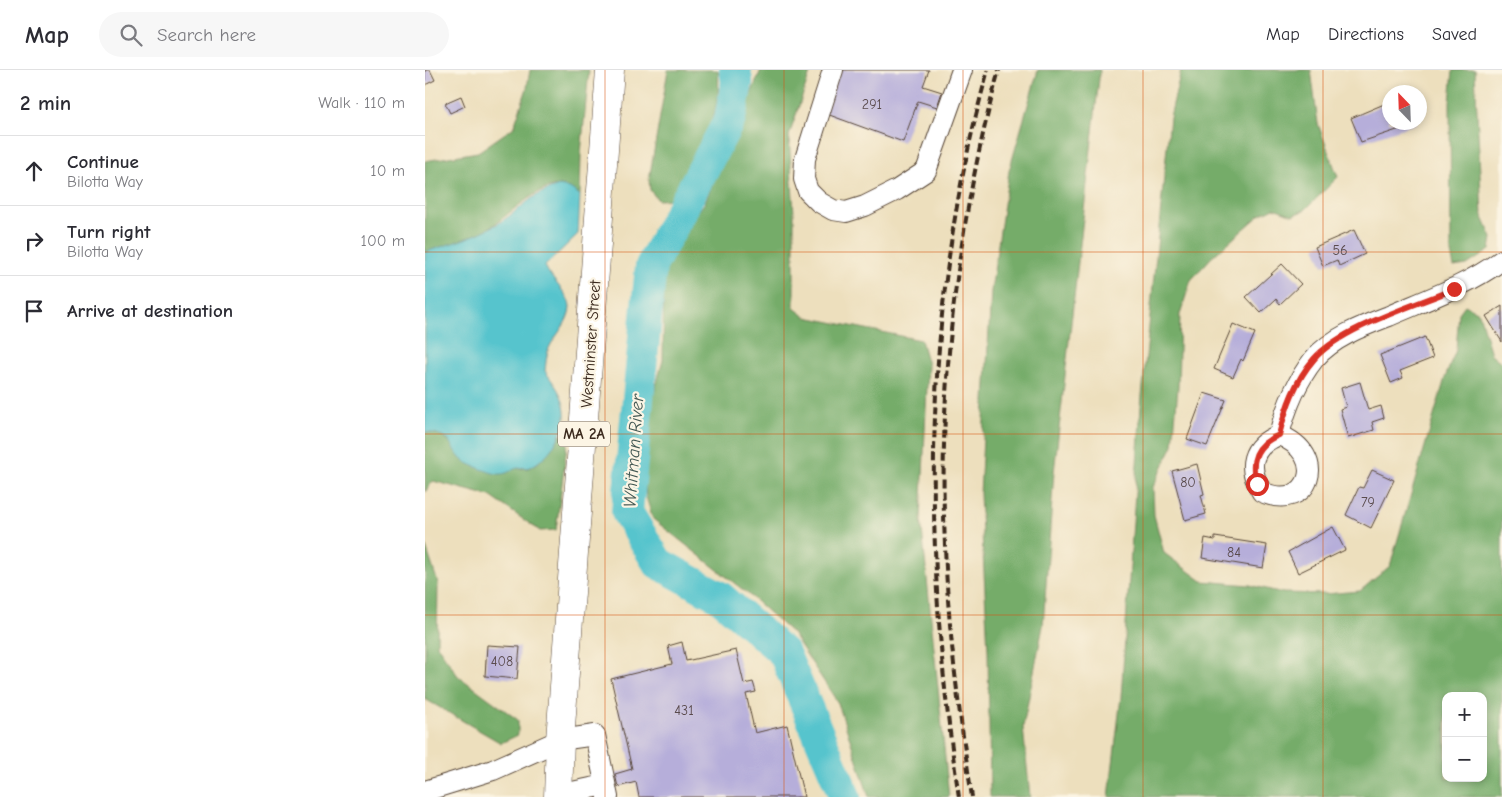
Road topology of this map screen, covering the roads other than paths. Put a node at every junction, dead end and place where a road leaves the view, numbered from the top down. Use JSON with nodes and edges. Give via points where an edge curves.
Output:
{"nodes":[{"id":1,"x":610,"y":70,"type":"edge"},
{"id":2,"x":833,"y":70,"type":"edge"},
{"id":3,"x":962,"y":70,"type":"edge"},
{"id":4,"x":1502,"y":260,"type":"edge"},
{"id":5,"x":1279,"y":435,"type":"dead end"},
{"id":6,"x":560,"y":740,"type":"junction"},
{"id":7,"x":425,"y":791,"type":"edge"},
{"id":8,"x":606,"y":791,"type":"edge"},
{"id":9,"x":558,"y":796,"type":"edge"}],
"edges":[{"from":1,"to":6,"type":"highway","name":"Westminster Street","number":"MA 2A"},
{"from":2,"to":3,"type":"street","via":[[805,159],[804,179],[819,202],[833,210],[846,212],[897,190],[926,171]]},
{"from":4,"to":5,"type":"street","via":[[1454,289],[1333,342],[1315,359],[1287,403]]},
{"from":6,"to":7,"type":"street","via":[[493,770]]},
{"from":6,"to":8,"type":"street","via":[[595,735]]},
{"from":6,"to":9,"type":"highway","name":"Westminster Street","number":"MA 2A"},
{"from":8,"to":9,"type":"street"}]}
